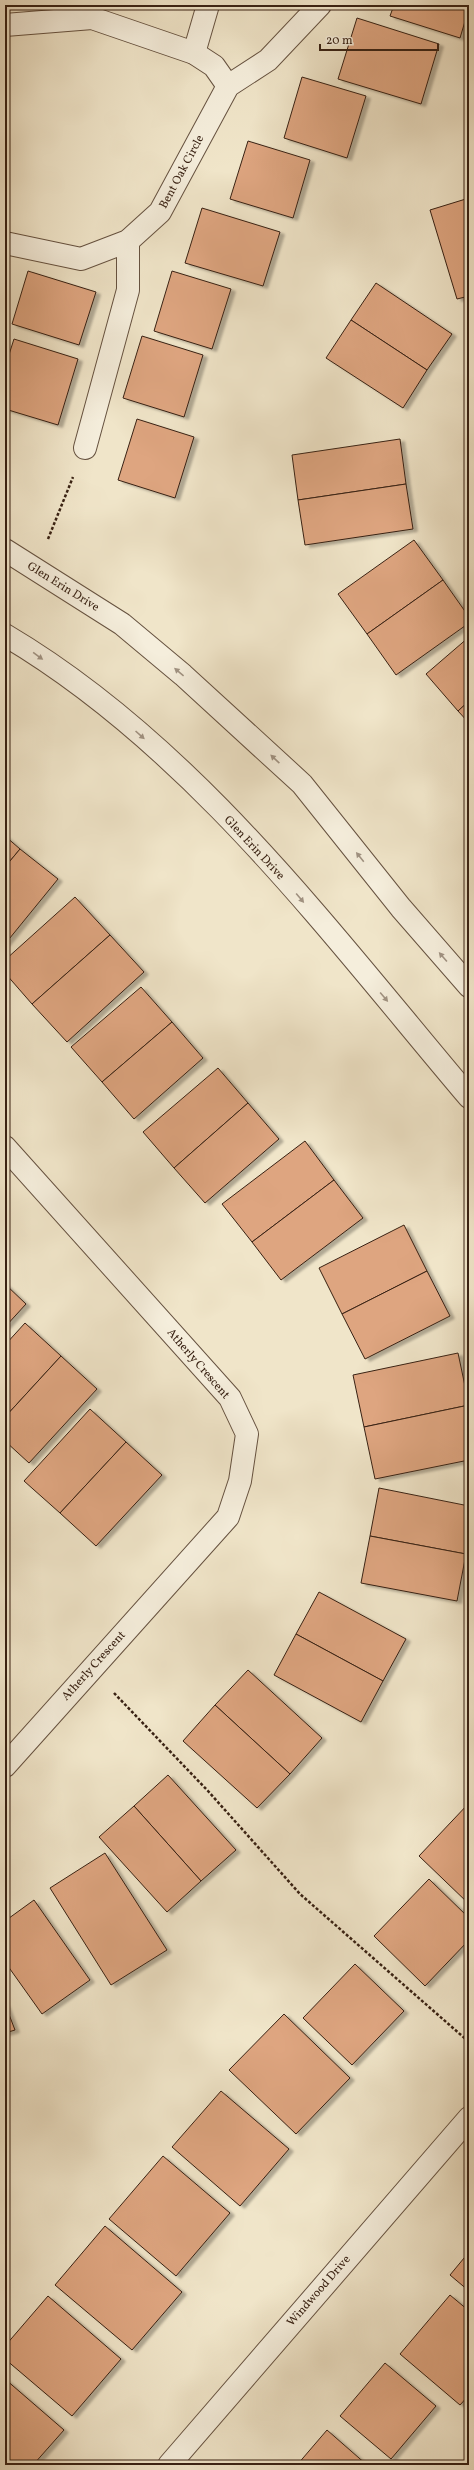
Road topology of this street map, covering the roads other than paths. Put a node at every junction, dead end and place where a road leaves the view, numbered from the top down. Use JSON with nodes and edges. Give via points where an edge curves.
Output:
{"nodes":[{"id":1,"x":208,"y":5,"type":"edge"},
{"id":2,"x":320,"y":5,"type":"edge"},
{"id":3,"x":5,"y":26,"type":"edge"},
{"id":4,"x":194,"y":53,"type":"junction"},
{"id":5,"x":228,"y":86,"type":"junction"},
{"id":6,"x":128,"y":241,"type":"junction"},
{"id":7,"x":5,"y":243,"type":"edge"},
{"id":8,"x":85,"y":448,"type":"road end"},
{"id":9,"x":5,"y":550,"type":"edge"},
{"id":10,"x":5,"y":635,"type":"edge"},
{"id":11,"x":469,"y":986,"type":"edge"},
{"id":12,"x":469,"y":1097,"type":"edge"},
{"id":13,"x":5,"y":1147,"type":"edge"},
{"id":14,"x":5,"y":1766,"type":"edge"},
{"id":15,"x":469,"y":2118,"type":"edge"},
{"id":16,"x":169,"y":2465,"type":"edge"}],
"edges":[{"from":1,"to":4,"type":"street"},
{"from":2,"to":5,"type":"street","name":"Bent Oak Circle","via":[[268,60]]},
{"from":3,"to":4,"type":"street","via":[[92,18]]},
{"from":4,"to":5,"type":"street","via":[[214,66]]},
{"from":5,"to":6,"type":"street","name":"Bent Oak Circle","via":[[160,212]]},
{"from":6,"to":7,"type":"street","name":"Bent Oak Circle","via":[[81,259]]},
{"from":6,"to":8,"type":"street","via":[[128,290]]},
{"from":11,"to":9,"type":"street","name":"Glen Erin Drive","one_way":true,"via":[[401,908],[302,784],[183,675],[122,624]]},
{"from":10,"to":12,"type":"street","name":"Glen Erin Drive","one_way":true,"via":[[104,703],[186,776],[266,857]]},
{"from":13,"to":14,"type":"street","name":"Atherly Crescent","via":[[230,1398],[247,1434],[240,1481],[228,1517]]},
{"from":15,"to":16,"type":"street","name":"Windwood Drive"}]}
